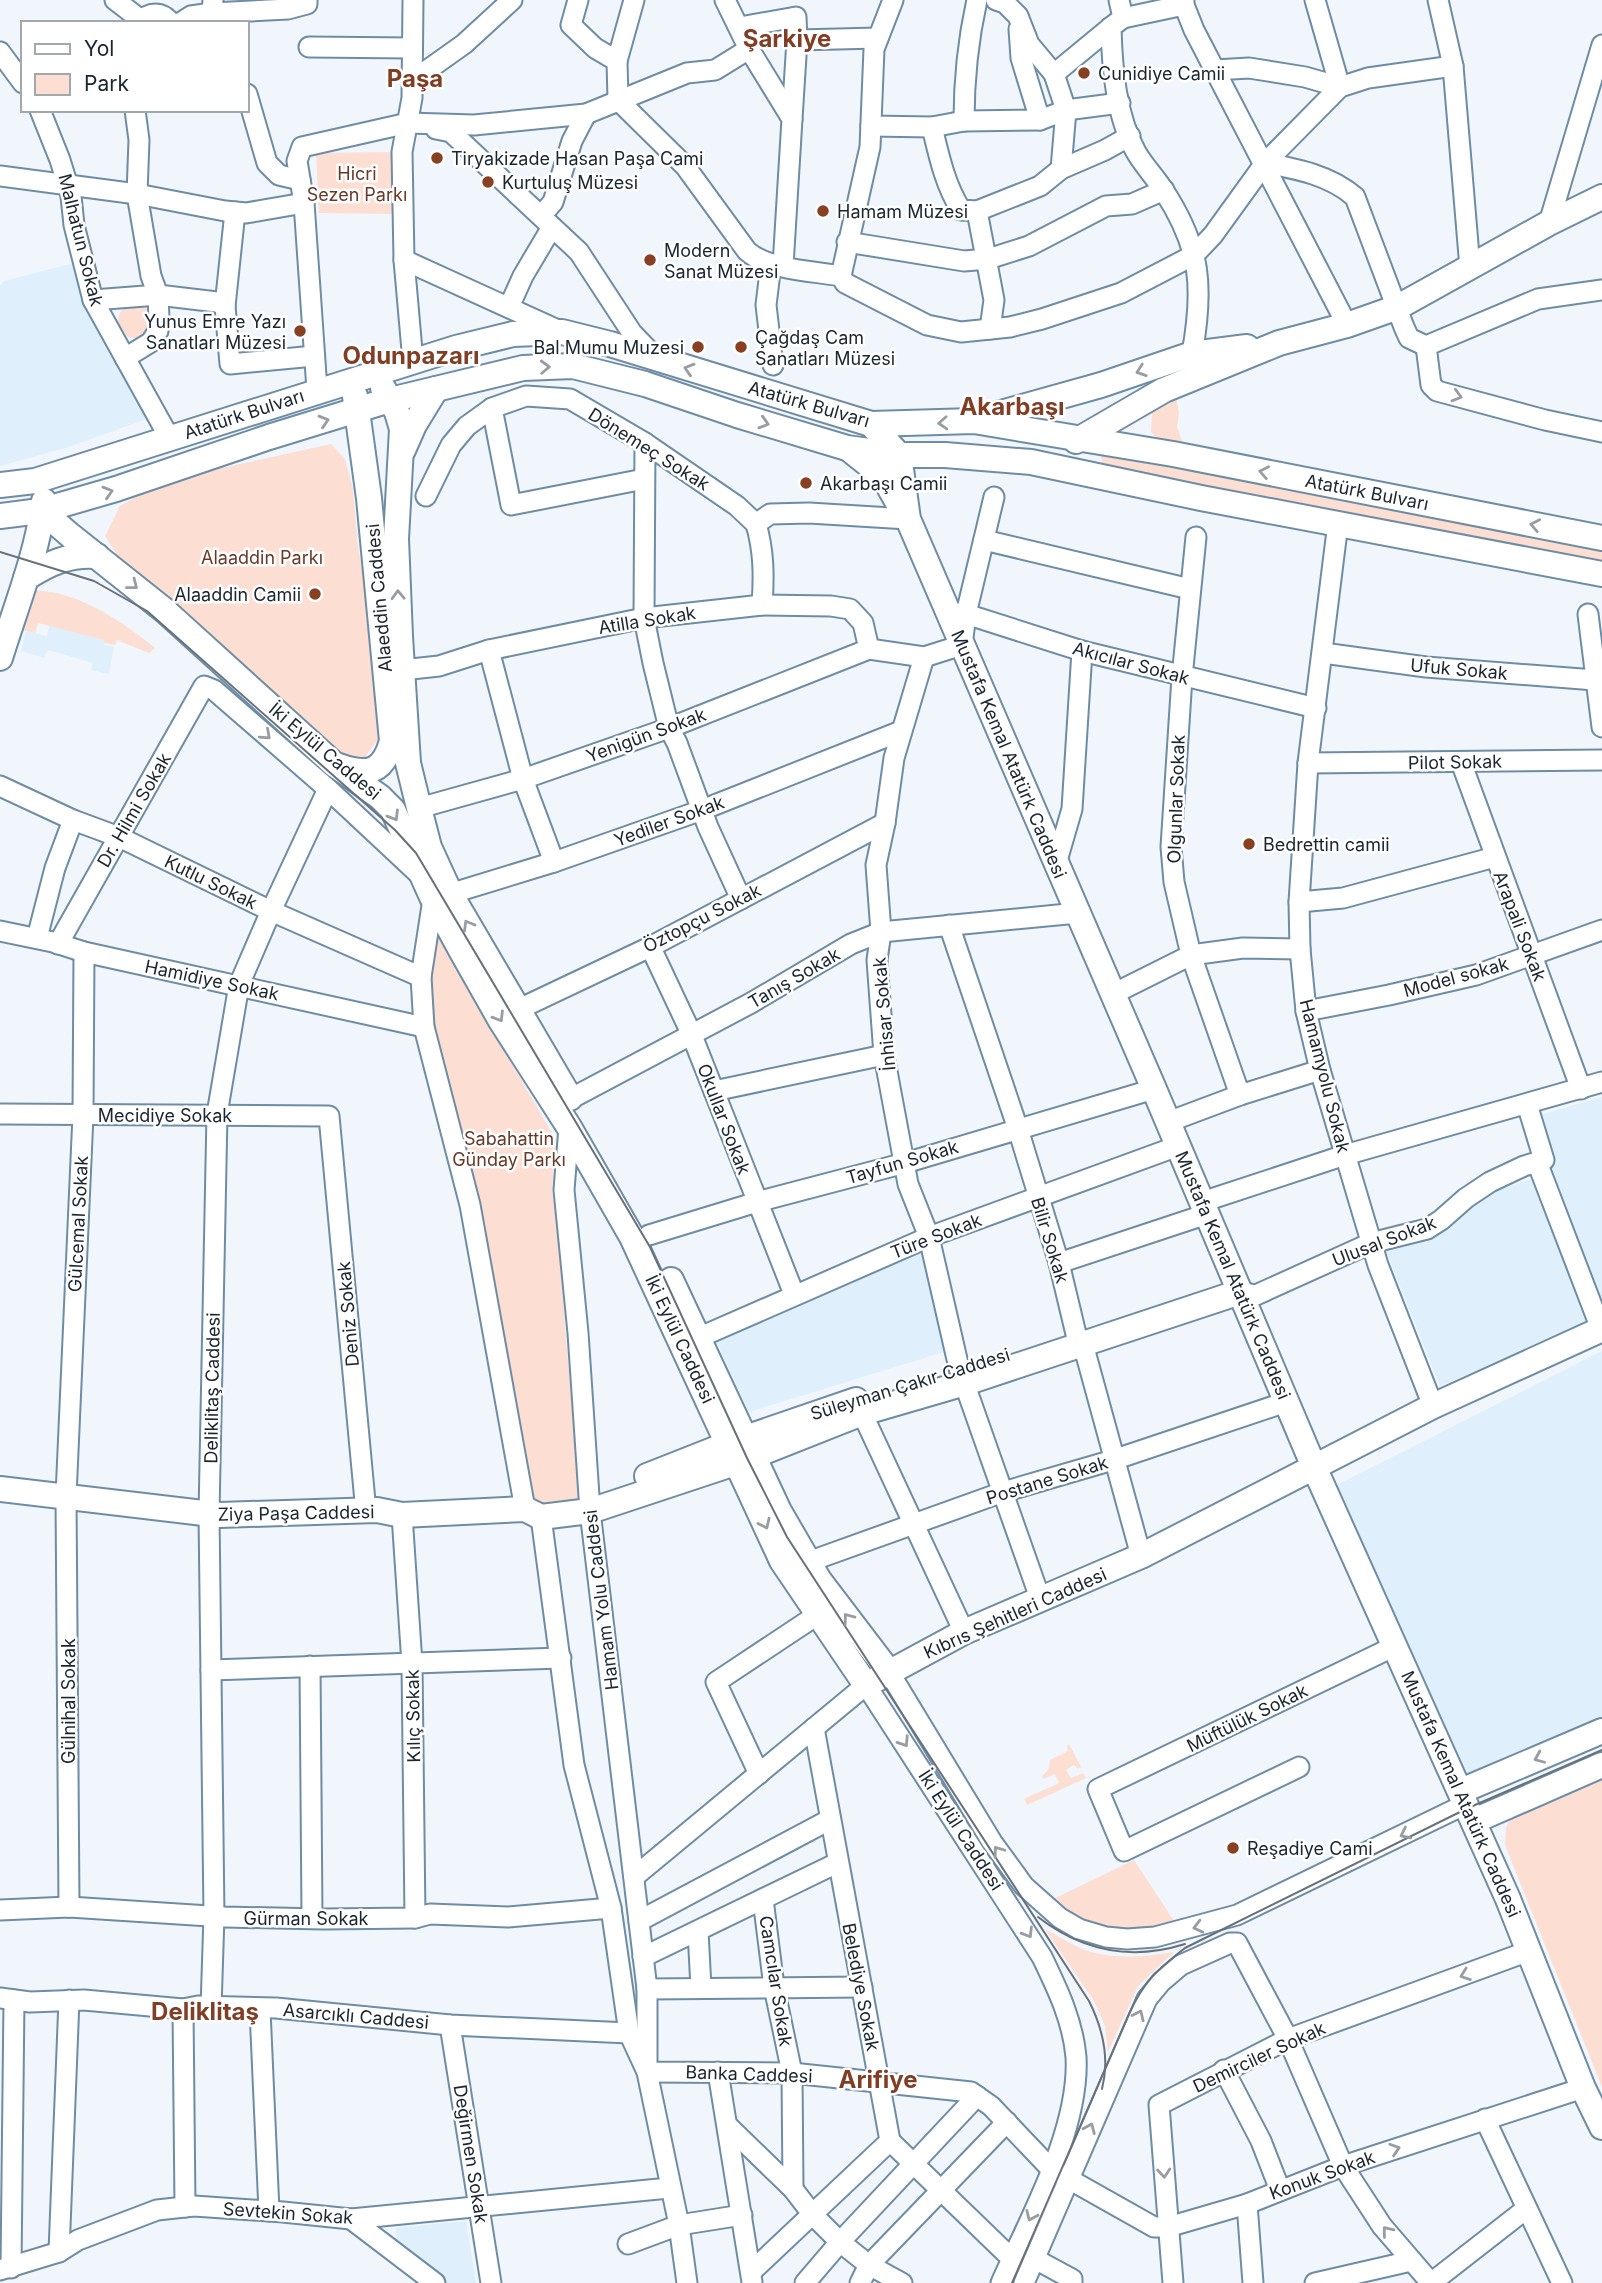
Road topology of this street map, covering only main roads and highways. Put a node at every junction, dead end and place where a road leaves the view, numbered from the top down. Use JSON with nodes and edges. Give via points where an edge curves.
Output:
{"nodes":[{"id":1,"x":1602,"y":197,"type":"edge"},
{"id":2,"x":1279,"y":343,"type":"junction"},
{"id":3,"x":360,"y":377,"type":"junction"},
{"id":4,"x":1101,"y":385,"type":"junction"},
{"id":5,"x":436,"y":389,"type":"junction"},
{"id":6,"x":1151,"y":398,"type":"junction"},
{"id":7,"x":391,"y":400,"type":"junction"},
{"id":8,"x":357,"y":410,"type":"junction"},
{"id":9,"x":974,"y":421,"type":"junction"},
{"id":10,"x":871,"y":424,"type":"junction"},
{"id":11,"x":1082,"y":438,"type":"junction"},
{"id":12,"x":1058,"y":441,"type":"junction"},
{"id":13,"x":1106,"y":442,"type":"junction"},
{"id":14,"x":847,"y":448,"type":"junction"},
{"id":15,"x":1173,"y":454,"type":"junction"},
{"id":16,"x":899,"y":455,"type":"junction"},
{"id":17,"x":945,"y":455,"type":"junction"},
{"id":18,"x":400,"y":457,"type":"junction"},
{"id":19,"x":1031,"y":462,"type":"junction"},
{"id":20,"x":1076,"y":471,"type":"junction"},
{"id":21,"x":1102,"y":476,"type":"junction"},
{"id":22,"x":0,"y":485,"type":"edge"},
{"id":23,"x":40,"y":497,"type":"junction"},
{"id":24,"x":0,"y":518,"type":"edge"},
{"id":25,"x":908,"y":520,"type":"junction"},
{"id":26,"x":1602,"y":538,"type":"edge"},
{"id":27,"x":97,"y":556,"type":"junction"},
{"id":28,"x":30,"y":567,"type":"junction"},
{"id":29,"x":1602,"y":574,"type":"edge"},
{"id":30,"x":0,"y":658,"type":"edge"},
{"id":31,"x":332,"y":777,"type":"junction"},
{"id":32,"x":419,"y":808,"type":"joint"},
{"id":33,"x":436,"y":891,"type":"junction"},
{"id":34,"x":1237,"y":1286,"type":"junction"},
{"id":35,"x":1602,"y":1329,"type":"edge"},
{"id":36,"x":962,"y":1376,"type":"junction"},
{"id":37,"x":740,"y":1450,"type":"junction"},
{"id":38,"x":1314,"y":1467,"type":"junction"},
{"id":39,"x":0,"y":1489,"type":"edge"},
{"id":40,"x":889,"y":1672,"type":"junction"},
{"id":41,"x":866,"y":1685,"type":"joint"},
{"id":42,"x":1602,"y":1731,"type":"edge"},
{"id":43,"x":1602,"y":1765,"type":"edge"},
{"id":44,"x":1467,"y":1805,"type":"junction"},
{"id":45,"x":1602,"y":2127,"type":"edge"}],
"edges":[{"from":1,"to":2,"type":"main road","via":[[1398,307]]},
{"from":2,"to":4,"type":"main road","one_way":true,"via":[[1192,354]]},
{"from":2,"to":6,"type":"main road"},
{"from":3,"to":7,"type":"main road"},
{"from":3,"to":8,"type":"main road","name":"Alaeddin Caddesi"},
{"from":10,"to":3,"type":"main road","name":"Atatürk Bulvarı","one_way":true,"via":[[562,332],[513,334]]},
{"from":3,"to":23,"type":"main road","name":"Atatürk Bulvarı","via":[[124,453]]},
{"from":4,"to":9,"type":"main road"},
{"from":4,"to":12,"type":"main road","via":[[1060,416]]},
{"from":5,"to":7,"type":"main road","name":"Atatürk Bulvarı"},
{"from":5,"to":14,"type":"main road","name":"Atatürk Bulvarı","one_way":true,"via":[[523,368],[573,366]]},
{"from":5,"to":18,"type":"main road"},
{"from":6,"to":11,"type":"main road"},
{"from":6,"to":15,"type":"main road","via":[[1142,430],[1156,447]]},
{"from":7,"to":8,"type":"main road","name":"Atatürk Bulvarı"},
{"from":7,"to":18,"type":"main road","name":"Alaeddin Caddesi","via":[[402,429]]},
{"from":23,"to":8,"type":"main road","name":"Atatürk Bulvarı","one_way":true,"via":[[117,489]]},
{"from":8,"to":31,"type":"main road","name":"Alaeddin Caddesi","via":[[392,741],[380,766]]},
{"from":9,"to":10,"type":"main road","name":"Atatürk Bulvarı","one_way":true},
{"from":9,"to":12,"type":"main road","name":"Atatürk Bulvarı"},
{"from":10,"to":16,"type":"main road"},
{"from":11,"to":12,"type":"main road"},
{"from":11,"to":13,"type":"main road","name":"Atatürk Bulvarı"},
{"from":12,"to":19,"type":"main road"},
{"from":12,"to":20,"type":"main road"},
{"from":13,"to":15,"type":"main road","name":"Atatürk Bulvarı"},
{"from":13,"to":21,"type":"main road","via":[[1089,457]]},
{"from":14,"to":16,"type":"main road","name":"Atatürk Bulvarı"},
{"from":14,"to":25,"type":"main road","via":[[883,476]]},
{"from":26,"to":15,"type":"main road","name":"Atatürk Bulvarı","one_way":true},
{"from":16,"to":17,"type":"main road","name":"Atatürk Bulvarı"},
{"from":16,"to":25,"type":"main road","name":"Mustafa Kemal Atatürk Caddesi"},
{"from":17,"to":19,"type":"main road","name":"Atatürk Bulvarı"},
{"from":17,"to":25,"type":"main road","via":[[929,461],[913,477]]},
{"from":32,"to":18,"type":"main road","name":"Alaeddin Caddesi","one_way":true,"via":[[408,763],[402,670],[396,539]]},
{"from":19,"to":20,"type":"main road","name":"Atatürk Bulvarı"},
{"from":20,"to":21,"type":"main road","name":"Atatürk Bulvarı"},
{"from":21,"to":29,"type":"main road","name":"Atatürk Bulvarı"},
{"from":22,"to":23,"type":"main road"},
{"from":23,"to":24,"type":"main road"},
{"from":23,"to":27,"type":"main road","name":"İki Eylül Caddesi"},
{"from":23,"to":28,"type":"main road"},
{"from":24,"to":28,"type":"main road","via":[[24,537]]},
{"from":25,"to":34,"type":"main road","name":"Mustafa Kemal Atatürk Caddesi","via":[[958,613],[962,645]]},
{"from":27,"to":28,"type":"main road","via":[[68,557]]},
{"from":27,"to":31,"type":"main road","name":"İki Eylül Caddesi","one_way":true,"via":[[164,610]]},
{"from":28,"to":30,"type":"main road"},
{"from":31,"to":33,"type":"main road","name":"İki Eylül Caddesi","one_way":true,"via":[[380,797],[393,810]]},
{"from":32,"to":33,"type":"main road","name":"İki Eylül Caddesi"},
{"from":33,"to":37,"type":"main road","name":"İki Eylül Caddesi","one_way":true,"via":[[501,1021],[632,1237]]},
{"from":37,"to":33,"type":"main road","name":"İki Eylül Caddesi","one_way":true,"via":[[698,1338],[649,1235],[517,1010]]},
{"from":34,"to":36,"type":"main road","name":"Süleyman Çakır Caddesi"},
{"from":34,"to":38,"type":"main road","name":"Mustafa Kemal Atatürk Caddesi"},
{"from":35,"to":38,"type":"main road","name":"Kıbrıs Şehitleri Caddesi","via":[[1433,1406]]},
{"from":36,"to":37,"type":"main road","name":"Süleyman Çakır Caddesi"},
{"from":36,"to":37,"type":"main road","name":"Süleyman Çakır Caddesi","via":[[827,1409]]},
{"from":37,"to":39,"type":"main road","name":"Ziya Paşa Caddesi","via":[[590,1505],[533,1513],[209,1514]]},
{"from":40,"to":37,"type":"main road","name":"İki Eylül Caddesi","one_way":true,"via":[[819,1580]]},
{"from":37,"to":41,"type":"main road","name":"İki Eylül Caddesi","one_way":true,"via":[[782,1561]]},
{"from":38,"to":40,"type":"main road","name":"Kıbrıs Şehitleri Caddesi","via":[[1141,1556],[964,1632]]},
{"from":38,"to":44,"type":"main road","name":"Mustafa Kemal Atatürk Caddesi"},
{"from":40,"to":41,"type":"main road","name":"Kıbrıs Şehitleri Caddesi"},
{"from":42,"to":44,"type":"main road","one_way":true},
{"from":43,"to":44,"type":"main road"},
{"from":44,"to":45,"type":"main road","name":"Mustafa Kemal Atatürk Caddesi"}]}
